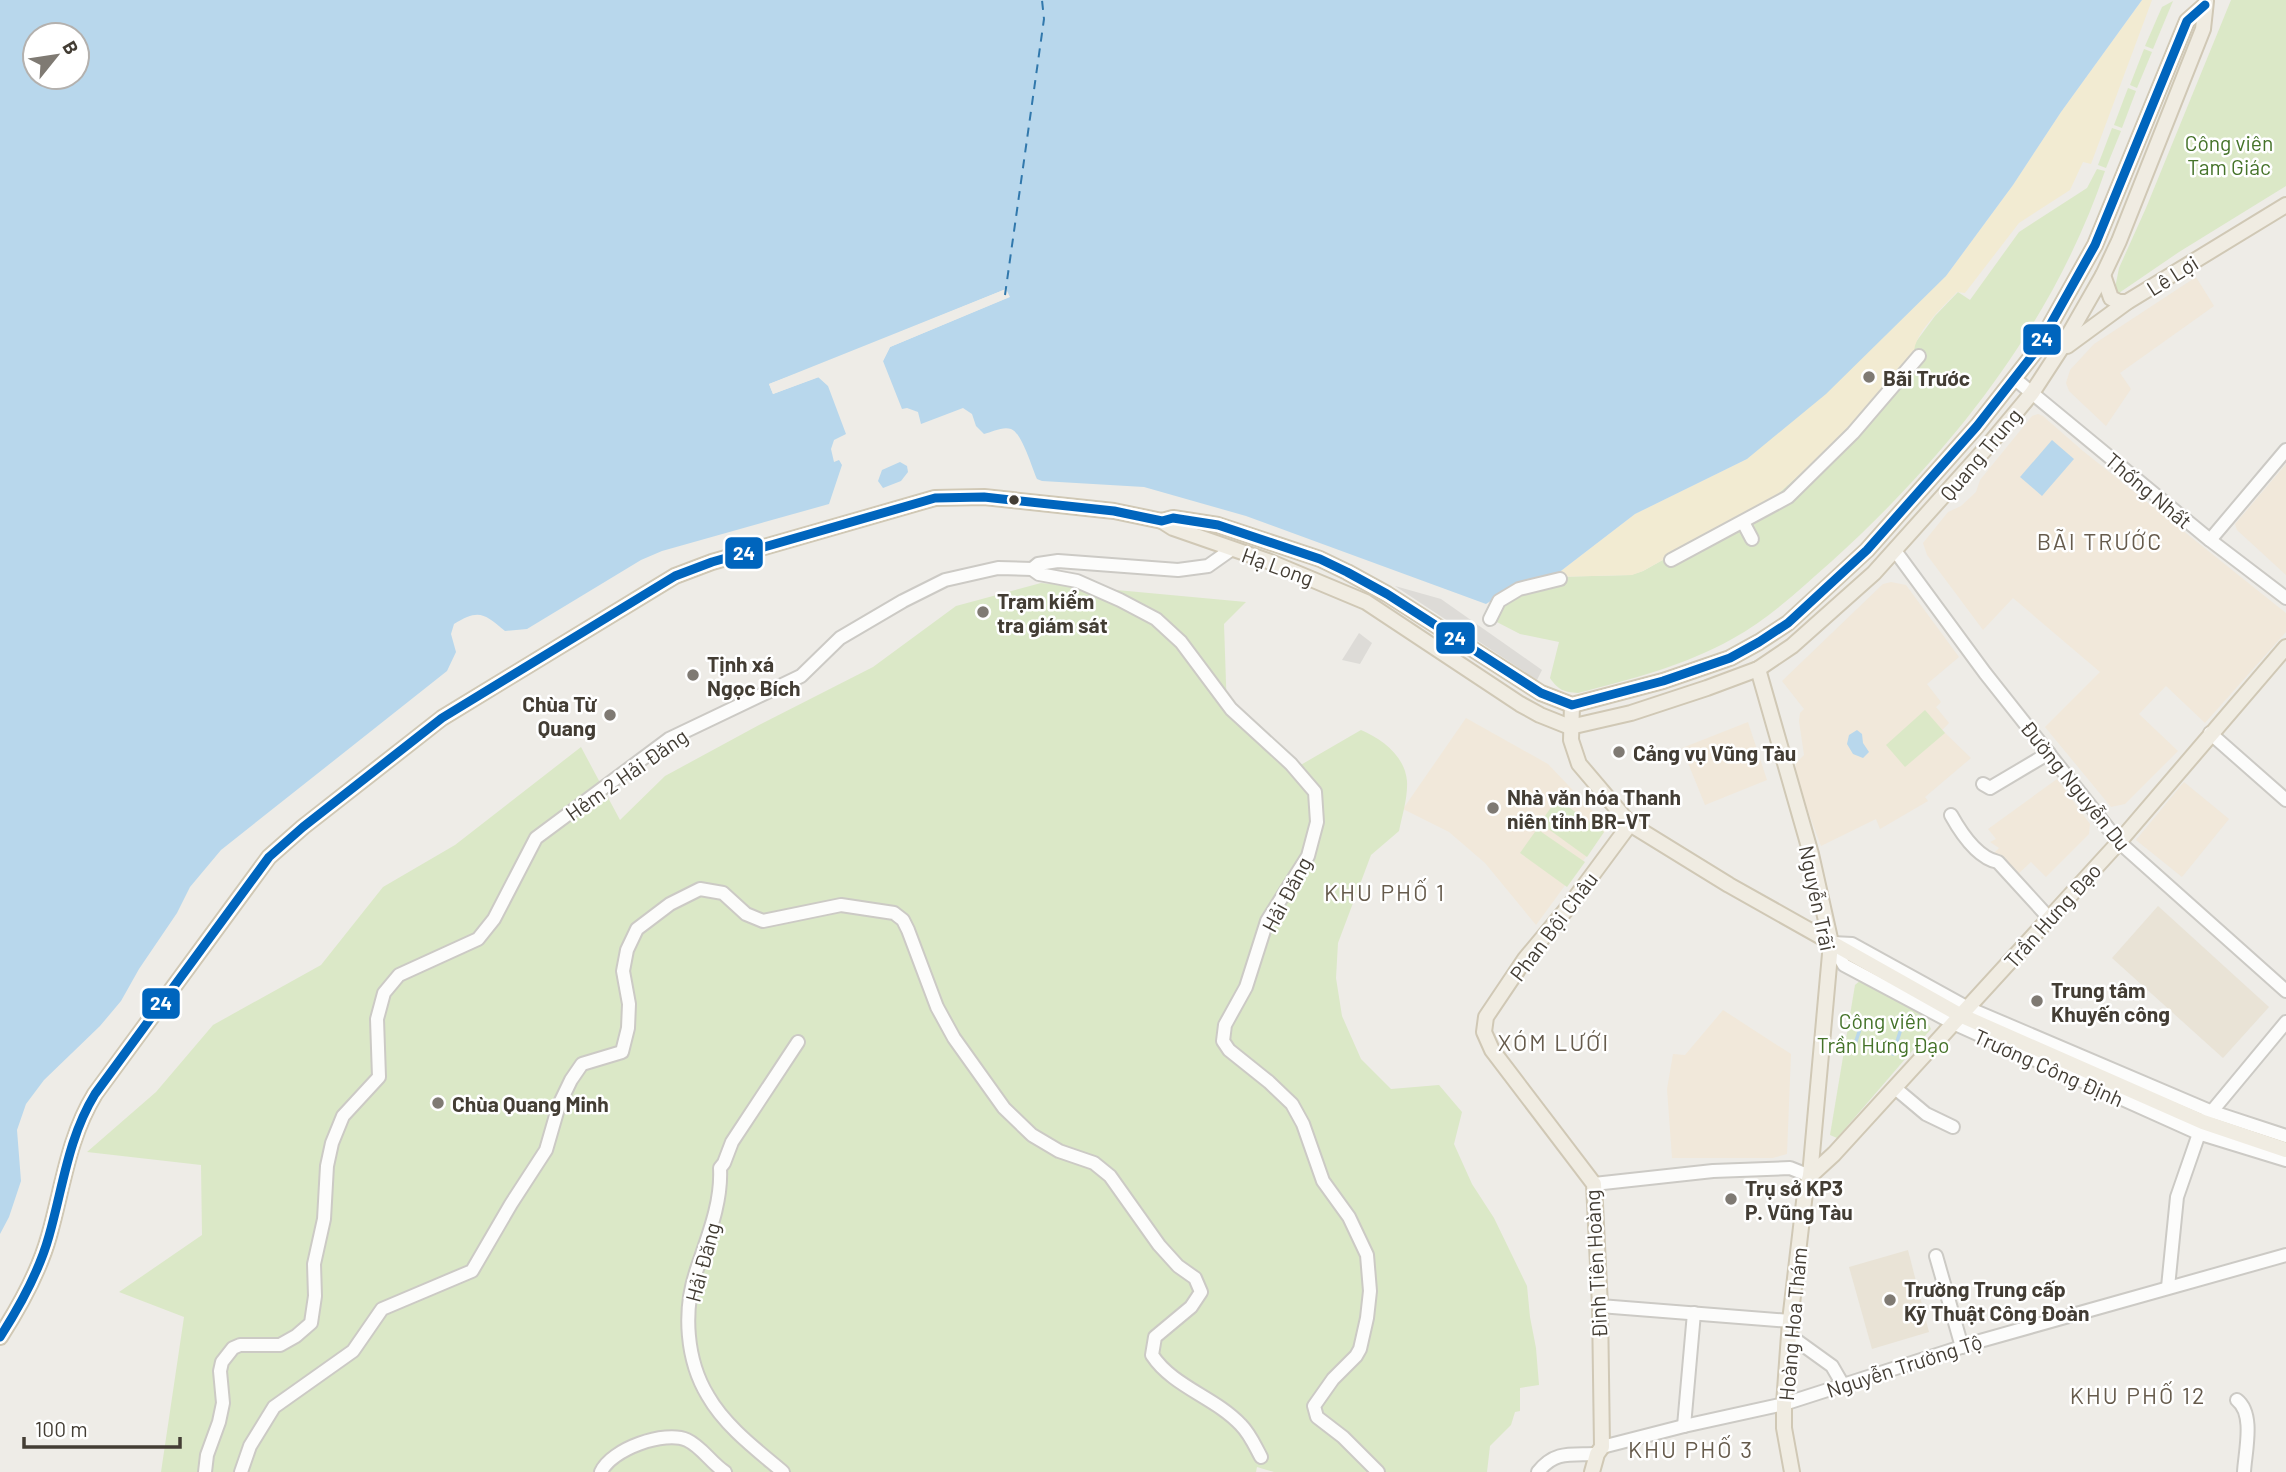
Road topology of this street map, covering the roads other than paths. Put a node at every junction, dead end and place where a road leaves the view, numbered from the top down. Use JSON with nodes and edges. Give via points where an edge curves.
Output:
{"nodes":[{"id":1,"x":2205,"y":2,"type":"edge"},
{"id":2,"x":2286,"y":205,"type":"edge"},
{"id":3,"x":2103,"y":275,"type":"junction"},
{"id":4,"x":2127,"y":302,"type":"junction"},
{"id":5,"x":2060,"y":350,"type":"junction"},
{"id":6,"x":1919,"y":356,"type":"dead end"},
{"id":7,"x":2015,"y":379,"type":"junction"},
{"id":8,"x":2032,"y":393,"type":"junction"},
{"id":9,"x":2286,"y":450,"type":"edge"},
{"id":10,"x":1163,"y":521,"type":"junction"},
{"id":11,"x":1742,"y":522,"type":"junction"},
{"id":12,"x":1239,"y":532,"type":"junction"},
{"id":13,"x":1752,"y":539,"type":"dead end"},
{"id":14,"x":2210,"y":540,"type":"junction"},
{"id":15,"x":1232,"y":549,"type":"junction"},
{"id":16,"x":1896,"y":552,"type":"junction"},
{"id":17,"x":1671,"y":560,"type":"dead end"},
{"id":18,"x":1032,"y":569,"type":"junction"},
{"id":19,"x":1560,"y":579,"type":"dead end"},
{"id":20,"x":1373,"y":586,"type":"junction"},
{"id":21,"x":2286,"y":598,"type":"edge"},
{"id":22,"x":1366,"y":602,"type":"junction"},
{"id":23,"x":1490,"y":619,"type":"dead end"},
{"id":24,"x":2286,"y":647,"type":"edge"},
{"id":25,"x":1758,"y":668,"type":"junction"},
{"id":26,"x":1572,"y":705,"type":"junction"},
{"id":27,"x":1570,"y":727,"type":"junction"},
{"id":28,"x":2210,"y":733,"type":"junction"},
{"id":29,"x":2049,"y":753,"type":"junction"},
{"id":30,"x":1983,"y":784,"type":"dead end"},
{"id":31,"x":2286,"y":800,"type":"edge"},
{"id":32,"x":1951,"y":816,"type":"dead end"},
{"id":33,"x":1630,"y":824,"type":"junction"},
{"id":34,"x":2119,"y":842,"type":"junction"},
{"id":35,"x":2050,"y":919,"type":"junction"},
{"id":36,"x":1831,"y":943,"type":"junction"},
{"id":37,"x":2286,"y":991,"type":"edge"},
{"id":38,"x":1960,"y":1016,"type":"junction"},
{"id":39,"x":2286,"y":1022,"type":"edge"},
{"id":40,"x":1484,"y":1032,"type":"joint"},
{"id":41,"x":798,"y":1042,"type":"dead end"},
{"id":42,"x":1895,"y":1088,"type":"junction"},
{"id":43,"x":2204,"y":1122,"type":"junction"},
{"id":44,"x":1953,"y":1127,"type":"dead end"},
{"id":45,"x":2286,"y":1136,"type":"edge"},
{"id":46,"x":2286,"y":1150,"type":"edge"},
{"id":47,"x":2286,"y":1160,"type":"edge"},
{"id":48,"x":1810,"y":1176,"type":"junction"},
{"id":49,"x":1594,"y":1184,"type":"junction"},
{"id":50,"x":2286,"y":1255,"type":"edge"},
{"id":51,"x":1936,"y":1256,"type":"dead end"},
{"id":52,"x":2168,"y":1287,"type":"junction"},
{"id":53,"x":1600,"y":1306,"type":"junction"},
{"id":54,"x":1694,"y":1313,"type":"junction"},
{"id":55,"x":1789,"y":1328,"type":"junction"},
{"id":56,"x":0,"y":1337,"type":"edge"},
{"id":57,"x":1962,"y":1347,"type":"junction"},
{"id":58,"x":1843,"y":1385,"type":"junction"},
{"id":59,"x":2237,"y":1400,"type":"dead end"},
{"id":60,"x":1784,"y":1404,"type":"junction"},
{"id":61,"x":1684,"y":1426,"type":"junction"},
{"id":62,"x":1599,"y":1451,"type":"junction"},
{"id":63,"x":1261,"y":1458,"type":"dead end"},
{"id":64,"x":205,"y":1472,"type":"edge"},
{"id":65,"x":241,"y":1472,"type":"edge"},
{"id":66,"x":601,"y":1472,"type":"edge"},
{"id":67,"x":724,"y":1472,"type":"edge"},
{"id":68,"x":783,"y":1472,"type":"edge"},
{"id":69,"x":1378,"y":1472,"type":"edge"},
{"id":70,"x":1538,"y":1472,"type":"edge"},
{"id":71,"x":1592,"y":1472,"type":"edge"},
{"id":72,"x":1792,"y":1472,"type":"edge"},
{"id":73,"x":2244,"y":1472,"type":"edge"}],
"edges":[{"from":1,"to":3,"type":"main road","name":"Quang Trung","via":[[2203,29]]},
{"from":1,"to":7,"type":"main road","name":"Quang Trung","via":[[2187,21],[2095,244]]},
{"from":2,"to":4,"type":"main road","name":"Lê Lợi"},
{"from":3,"to":4,"type":"main road","via":[[2111,298]]},
{"from":3,"to":5,"type":"main road","name":"Quang Trung"},
{"from":4,"to":5,"type":"main road","name":"Lê Lợi"},
{"from":5,"to":8,"type":"main road","name":"Quang Trung"},
{"from":6,"to":11,"type":"street","via":[[1853,433],[1788,497]]},
{"from":7,"to":8,"type":"street","name":"Thống Nhất"},
{"from":7,"to":26,"type":"main road","name":"Quang Trung","via":[[1867,550],[1773,634],[1699,669]]},
{"from":8,"to":14,"type":"street","name":"Thống Nhất"},
{"from":8,"to":16,"type":"main road","name":"Quang Trung"},
{"from":9,"to":14,"type":"street"},
{"from":10,"to":12,"type":"main road","name":"Hạ Long","via":[[1173,517]]},
{"from":10,"to":15,"type":"main road","name":"Hạ Long"},
{"from":10,"to":56,"type":"main road","name":"Hạ Long","via":[[1019,500],[934,498],[684,573],[442,718],[269,857],[95,1094],[70,1147],[45,1249]]},
{"from":11,"to":13,"type":"street"},
{"from":11,"to":17,"type":"street"},
{"from":12,"to":15,"type":"main road"},
{"from":12,"to":20,"type":"main road","name":"Hạ Long","via":[[1320,559]]},
{"from":14,"to":21,"type":"street","name":"Thống Nhất"},
{"from":15,"to":18,"type":"street","via":[[1208,566],[1178,570],[1058,561]]},
{"from":15,"to":22,"type":"main road","name":"Hạ Long"},
{"from":16,"to":25,"type":"main road","name":"Quang Trung","via":[[1806,635]]},
{"from":16,"to":29,"type":"street","name":"Đường Nguyễn Du"},
{"from":18,"to":64,"type":"street","name":"Hẻm 2 Hải Đăng","via":[[998,568],[946,580],[840,638],[801,676],[669,739],[536,838],[494,919],[478,939],[399,975],[384,993],[377,1019],[379,1077],[343,1116],[332,1143],[314,1264],[311,1323],[279,1345],[233,1348],[222,1362],[223,1403]]},
{"from":18,"to":69,"type":"street","name":"Hải Đăng","via":[[1077,581],[1156,619],[1181,642],[1231,709],[1315,792],[1317,822],[1308,856],[1267,921],[1246,987],[1225,1025],[1223,1041],[1292,1104],[1323,1181],[1364,1246],[1370,1291],[1360,1349],[1314,1406],[1317,1417]]},
{"from":19,"to":23,"type":"street","via":[[1519,589],[1499,601]]},
{"from":20,"to":22,"type":"main road"},
{"from":20,"to":26,"type":"main road","name":"Hạ Long","via":[[1541,693]]},
{"from":22,"to":27,"type":"main road","name":"Hạ Long","via":[[1520,704]]},
{"from":24,"to":28,"type":"main road","name":"Trần Hưng Đạo"},
{"from":25,"to":27,"type":"main road","name":"Quang Trung","via":[[1671,702]]},
{"from":25,"to":36,"type":"main road","name":"Nguyễn Trãi","via":[[1811,854]]},
{"from":26,"to":27,"type":"main road","name":"Trương Công Định"},
{"from":27,"to":33,"type":"main road","name":"Trương Công Định","via":[[1579,764]]},
{"from":28,"to":31,"type":"street"},
{"from":28,"to":34,"type":"main road","name":"Trần Hưng Đạo"},
{"from":29,"to":30,"type":"street","via":[[1990,788]]},
{"from":29,"to":34,"type":"street","name":"Đường Nguyễn Du"},
{"from":32,"to":35,"type":"street","via":[[1978,850],[1998,862]]},
{"from":33,"to":36,"type":"main road","name":"Trương Công Định"},
{"from":33,"to":40,"type":"main road","name":"Phan Bội Châu","via":[[1525,959],[1486,1017]]},
{"from":34,"to":35,"type":"main road","name":"Trần Hưng Đạo"},
{"from":34,"to":37,"type":"street","name":"Đường Nguyễn Du"},
{"from":35,"to":38,"type":"main road","name":"Trần Hưng Đạo"},
{"from":36,"to":38,"type":"main road","name":"Trương Công Định"},
{"from":36,"to":48,"type":"main road","name":"Nguyễn Trãi"},
{"from":38,"to":42,"type":"main road","name":"Trần Hưng Đạo"},
{"from":38,"to":43,"type":"main road","name":"Trương Công Định"},
{"from":39,"to":43,"type":"street"},
{"from":40,"to":49,"type":"main road","name":"Đinh Tiên Hoàng","via":[[1492,1050]]},
{"from":41,"to":68,"type":"street","name":"Hải Đăng","via":[[720,1168],[715,1213],[689,1297],[691,1354],[708,1397],[735,1429]]},
{"from":42,"to":44,"type":"street","via":[[1926,1114]]},
{"from":42,"to":48,"type":"main road","name":"Trần Hưng Đạo"},
{"from":43,"to":45,"type":"street","name":"Trương Công Định"},
{"from":43,"to":46,"type":"main road","name":"Trương Công Định"},
{"from":43,"to":47,"type":"street","name":"Trương Công Định"},
{"from":43,"to":52,"type":"street","via":[[2177,1197]]},
{"from":48,"to":49,"type":"street","via":[[1790,1168]]},
{"from":48,"to":55,"type":"main road","name":"Hoàng Hoa Thám"},
{"from":49,"to":53,"type":"main road","name":"Đinh Tiên Hoàng"},
{"from":50,"to":52,"type":"street","name":"Nguyễn Trường Tộ"},
{"from":51,"to":57,"type":"street"},
{"from":52,"to":57,"type":"street","name":"Nguyễn Trường Tộ"},
{"from":53,"to":54,"type":"street"},
{"from":53,"to":62,"type":"main road","name":"Đinh Tiên Hoàng"},
{"from":54,"to":55,"type":"street"},
{"from":54,"to":61,"type":"street"},
{"from":55,"to":58,"type":"street","via":[[1832,1366]]},
{"from":55,"to":60,"type":"main road","name":"Hoàng Hoa Thám"},
{"from":57,"to":58,"type":"street","name":"Nguyễn Trường Tộ"},
{"from":58,"to":60,"type":"street","name":"Nguyễn Trường Tộ"},
{"from":59,"to":73,"type":"street","via":[[2243,1405],[2247,1424]]},
{"from":60,"to":61,"type":"street","name":"Nguyễn Trường Tộ"},
{"from":60,"to":72,"type":"main road","name":"Hoàng Hoa Thám"},
{"from":61,"to":62,"type":"street","name":"Nguyễn Trường Tộ"},
{"from":62,"to":70,"type":"street","name":"Nguyễn Trường Tộ","via":[[1558,1455]]},
{"from":62,"to":71,"type":"main road","name":"Đinh Tiên Hoàng"},
{"from":63,"to":65,"type":"street","via":[[1243,1426],[1162,1370],[1152,1355],[1155,1337],[1191,1307],[1201,1292],[1195,1278],[1171,1259],[1116,1184],[1094,1163],[1032,1135],[1004,1108],[937,1007],[903,920],[882,910],[841,905],[763,921],[746,914],[723,893],[700,889],[670,904],[631,938],[623,971],[629,1004],[622,1052],[582,1064],[571,1080],[546,1150],[472,1271],[382,1309],[353,1351],[274,1407],[250,1446]]},
{"from":66,"to":67,"type":"street","via":[[630,1447],[670,1435],[688,1440]]}]}
